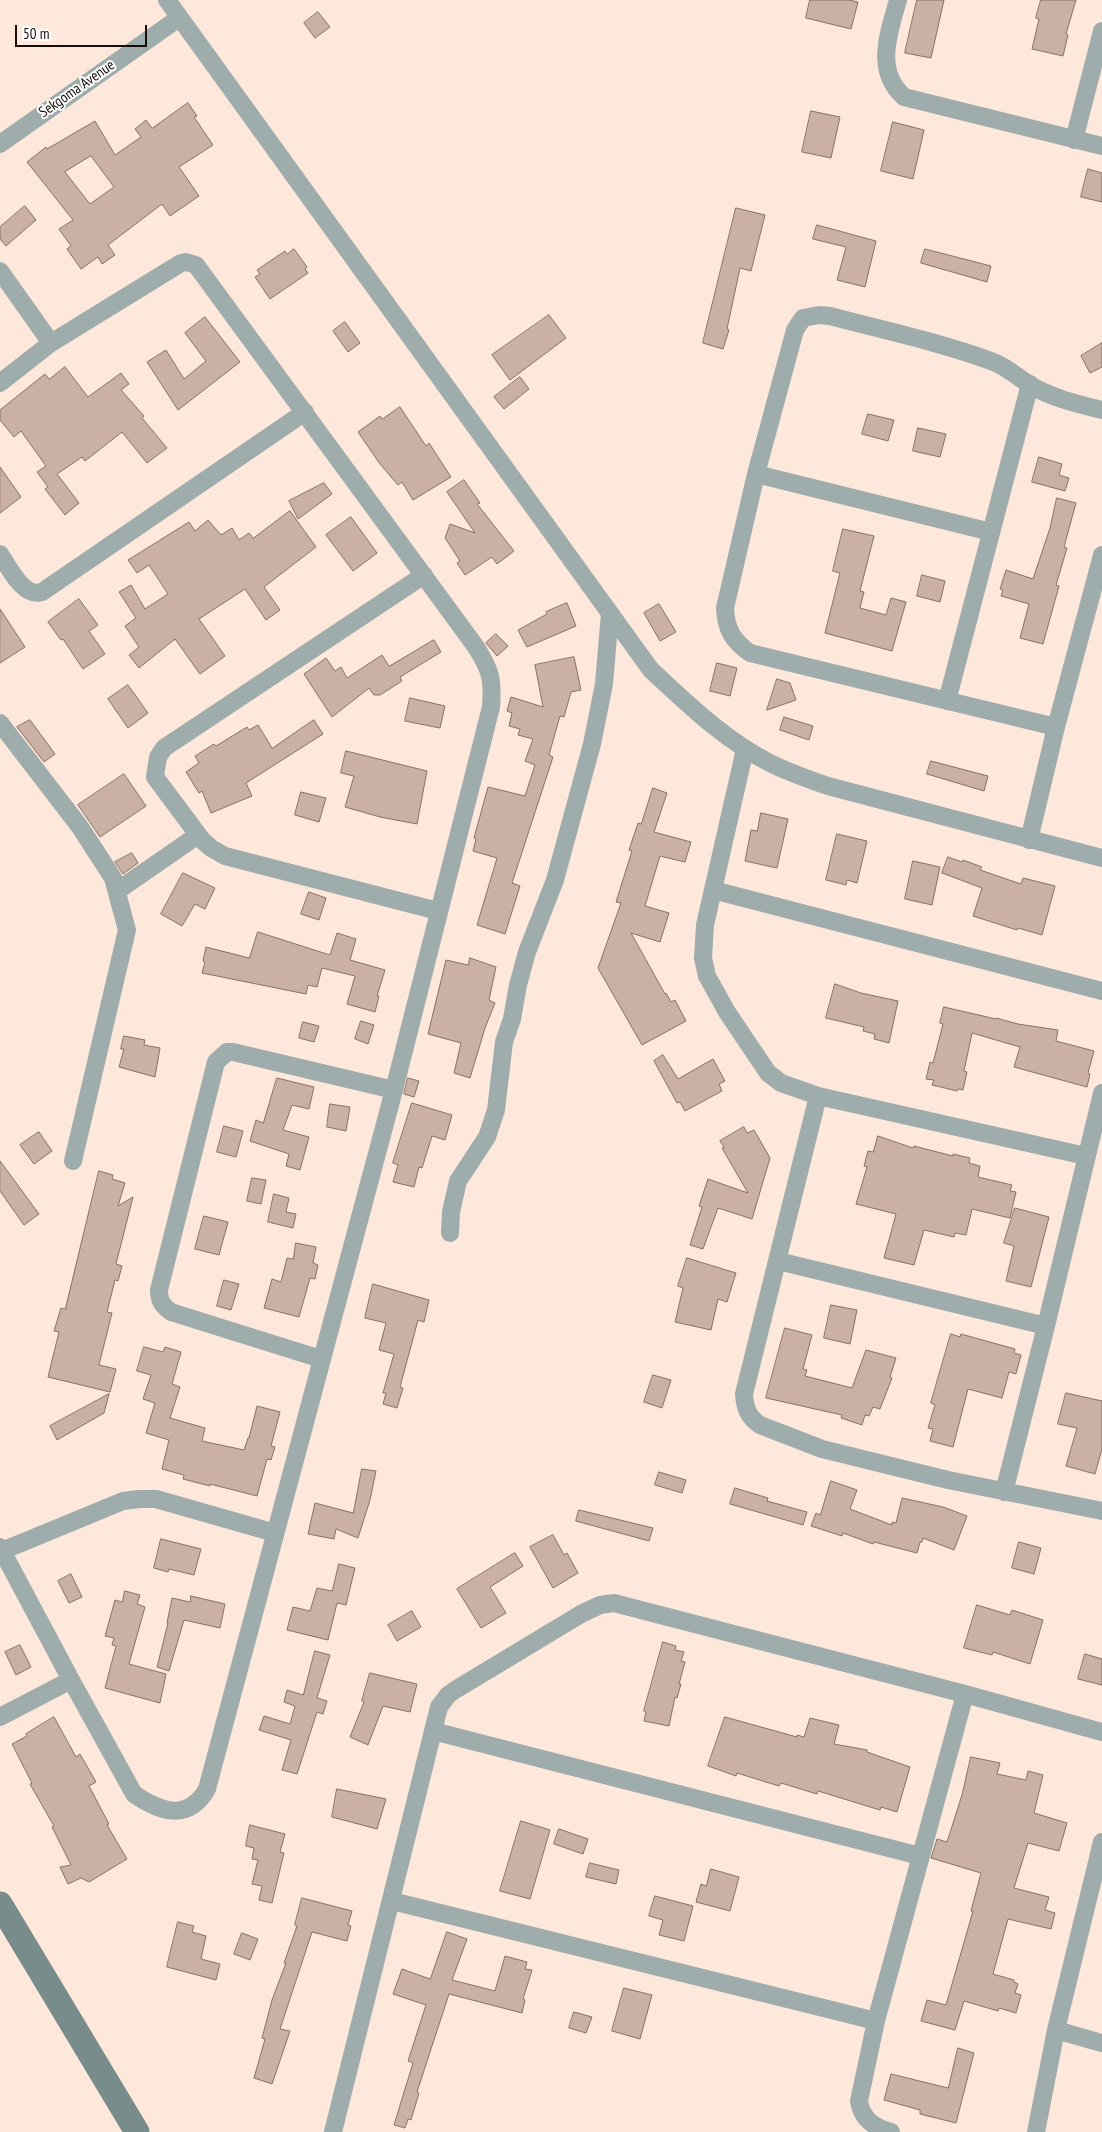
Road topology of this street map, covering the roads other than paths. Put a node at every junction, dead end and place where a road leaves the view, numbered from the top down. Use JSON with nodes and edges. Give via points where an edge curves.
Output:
{"nodes":[{"id":1,"x":166,"y":0,"type":"edge"},
{"id":2,"x":898,"y":0,"type":"edge"},
{"id":3,"x":179,"y":18,"type":"junction"},
{"id":4,"x":1102,"y":32,"type":"edge"},
{"id":5,"x":1074,"y":140,"type":"junction"},
{"id":6,"x":0,"y":144,"type":"edge"},
{"id":7,"x":1102,"y":146,"type":"edge"},
{"id":8,"x":0,"y":271,"type":"edge"},
{"id":9,"x":51,"y":343,"type":"junction"},
{"id":10,"x":0,"y":383,"type":"edge"},
{"id":11,"x":1030,"y":384,"type":"junction"},
{"id":12,"x":1102,"y":410,"type":"edge"},
{"id":13,"x":305,"y":412,"type":"junction"},
{"id":14,"x":756,"y":474,"type":"junction"},
{"id":15,"x":990,"y":532,"type":"junction"},
{"id":16,"x":0,"y":554,"type":"edge"},
{"id":17,"x":1102,"y":555,"type":"edge"},
{"id":18,"x":424,"y":575,"type":"junction"},
{"id":19,"x":610,"y":613,"type":"junction"},
{"id":20,"x":947,"y":701,"type":"junction"},
{"id":21,"x":0,"y":723,"type":"edge"},
{"id":22,"x":1056,"y":727,"type":"junction"},
{"id":23,"x":745,"y":750,"type":"junction"},
{"id":24,"x":198,"y":834,"type":"junction"},
{"id":25,"x":1029,"y":840,"type":"junction"},
{"id":26,"x":1102,"y":858,"type":"edge"},
{"id":27,"x":713,"y":890,"type":"junction"},
{"id":28,"x":117,"y":891,"type":"junction"},
{"id":29,"x":438,"y":911,"type":"junction"},
{"id":30,"x":1102,"y":992,"type":"edge"},
{"id":31,"x":394,"y":1090,"type":"junction"},
{"id":32,"x":1102,"y":1093,"type":"edge"},
{"id":33,"x":818,"y":1096,"type":"junction"},
{"id":34,"x":1086,"y":1156,"type":"junction"},
{"id":35,"x":73,"y":1161,"type":"dead end"},
{"id":36,"x":450,"y":1233,"type":"dead end"},
{"id":37,"x":778,"y":1261,"type":"junction"},
{"id":38,"x":1046,"y":1326,"type":"junction"},
{"id":39,"x":321,"y":1359,"type":"junction"},
{"id":40,"x":1004,"y":1492,"type":"junction"},
{"id":41,"x":1102,"y":1511,"type":"edge"},
{"id":42,"x":275,"y":1533,"type":"junction"},
{"id":43,"x":1,"y":1549,"type":"edge"},
{"id":44,"x":71,"y":1680,"type":"junction"},
{"id":45,"x":965,"y":1694,"type":"junction"},
{"id":46,"x":0,"y":1717,"type":"edge"},
{"id":47,"x":433,"y":1730,"type":"junction"},
{"id":48,"x":1102,"y":1732,"type":"edge"},
{"id":49,"x":1102,"y":1842,"type":"edge"},
{"id":50,"x":920,"y":1856,"type":"junction"},
{"id":51,"x":392,"y":1901,"type":"junction"},
{"id":52,"x":4,"y":1920,"type":"edge"},
{"id":53,"x":876,"y":2021,"type":"junction"},
{"id":54,"x":1056,"y":2030,"type":"junction"},
{"id":55,"x":1102,"y":2042,"type":"edge"},
{"id":56,"x":137,"y":2132,"type":"edge"},
{"id":57,"x":334,"y":2132,"type":"edge"},
{"id":58,"x":892,"y":2132,"type":"edge"},
{"id":59,"x":1036,"y":2132,"type":"edge"}],
"edges":[{"from":1,"to":3,"type":"street"},
{"from":2,"to":5,"type":"street","via":[[885,54],[890,76],[904,97]]},
{"from":3,"to":6,"type":"street","name":"Sekgoma Avenue"},
{"from":3,"to":19,"type":"street"},
{"from":4,"to":5,"type":"street"},
{"from":5,"to":7,"type":"street"},
{"from":8,"to":9,"type":"street"},
{"from":9,"to":10,"type":"street"},
{"from":9,"to":13,"type":"street","via":[[181,263],[192,263],[200,268]]},
{"from":11,"to":12,"type":"street","via":[[1067,401]]},
{"from":11,"to":14,"type":"street","via":[[993,362],[953,349],[830,316],[803,318],[795,330]]},
{"from":11,"to":15,"type":"street"},
{"from":13,"to":16,"type":"street","via":[[42,592],[28,592]]},
{"from":13,"to":18,"type":"street"},
{"from":14,"to":15,"type":"street"},
{"from":14,"to":20,"type":"street","via":[[726,608],[726,623],[739,646],[750,653]]},
{"from":15,"to":20,"type":"street"},
{"from":17,"to":22,"type":"street"},
{"from":18,"to":24,"type":"street","via":[[164,748],[158,757],[155,777]]},
{"from":18,"to":29,"type":"street","via":[[488,668],[493,689]]},
{"from":19,"to":23,"type":"street","via":[[651,670],[707,722]]},
{"from":19,"to":36,"type":"street","via":[[604,684],[592,744],[555,880],[518,984],[504,1042],[496,1110],[486,1137],[458,1181]]},
{"from":20,"to":22,"type":"street"},
{"from":21,"to":28,"type":"street","via":[[80,827],[114,878]]},
{"from":22,"to":25,"type":"street"},
{"from":23,"to":25,"type":"street","via":[[781,769],[828,786]]},
{"from":23,"to":27,"type":"street"},
{"from":24,"to":28,"type":"street"},
{"from":24,"to":29,"type":"street","via":[[225,856]]},
{"from":25,"to":26,"type":"street"},
{"from":27,"to":30,"type":"street"},
{"from":27,"to":33,"type":"street","via":[[704,925],[707,976],[768,1073],[781,1083]]},
{"from":28,"to":35,"type":"street","via":[[127,930]]},
{"from":29,"to":31,"type":"street"},
{"from":31,"to":39,"type":"street"},
{"from":31,"to":39,"type":"street","via":[[233,1052],[227,1052],[216,1062],[159,1300],[171,1312]]},
{"from":32,"to":34,"type":"street"},
{"from":33,"to":34,"type":"street"},
{"from":33,"to":37,"type":"street"},
{"from":34,"to":38,"type":"street"},
{"from":37,"to":38,"type":"street"},
{"from":37,"to":40,"type":"street","via":[[744,1394],[744,1404],[752,1419],[822,1449]]},
{"from":38,"to":40,"type":"street"},
{"from":39,"to":42,"type":"street"},
{"from":40,"to":41,"type":"street"},
{"from":42,"to":43,"type":"street","via":[[156,1499],[139,1499],[123,1501]]},
{"from":42,"to":44,"type":"street","via":[[207,1789],[195,1806],[163,1810],[134,1794]]},
{"from":43,"to":44,"type":"street"},
{"from":44,"to":46,"type":"street"},
{"from":45,"to":47,"type":"street","via":[[614,1603],[600,1605],[581,1614],[455,1690],[439,1708]]},
{"from":45,"to":48,"type":"street"},
{"from":45,"to":50,"type":"street"},
{"from":47,"to":50,"type":"street"},
{"from":47,"to":51,"type":"street"},
{"from":49,"to":54,"type":"street"},
{"from":50,"to":53,"type":"street"},
{"from":51,"to":53,"type":"street"},
{"from":51,"to":57,"type":"street"},
{"from":52,"to":56,"type":"street"},
{"from":53,"to":58,"type":"street","via":[[859,2101],[860,2110],[869,2122]]},
{"from":54,"to":55,"type":"street"},
{"from":54,"to":59,"type":"street"}]}
